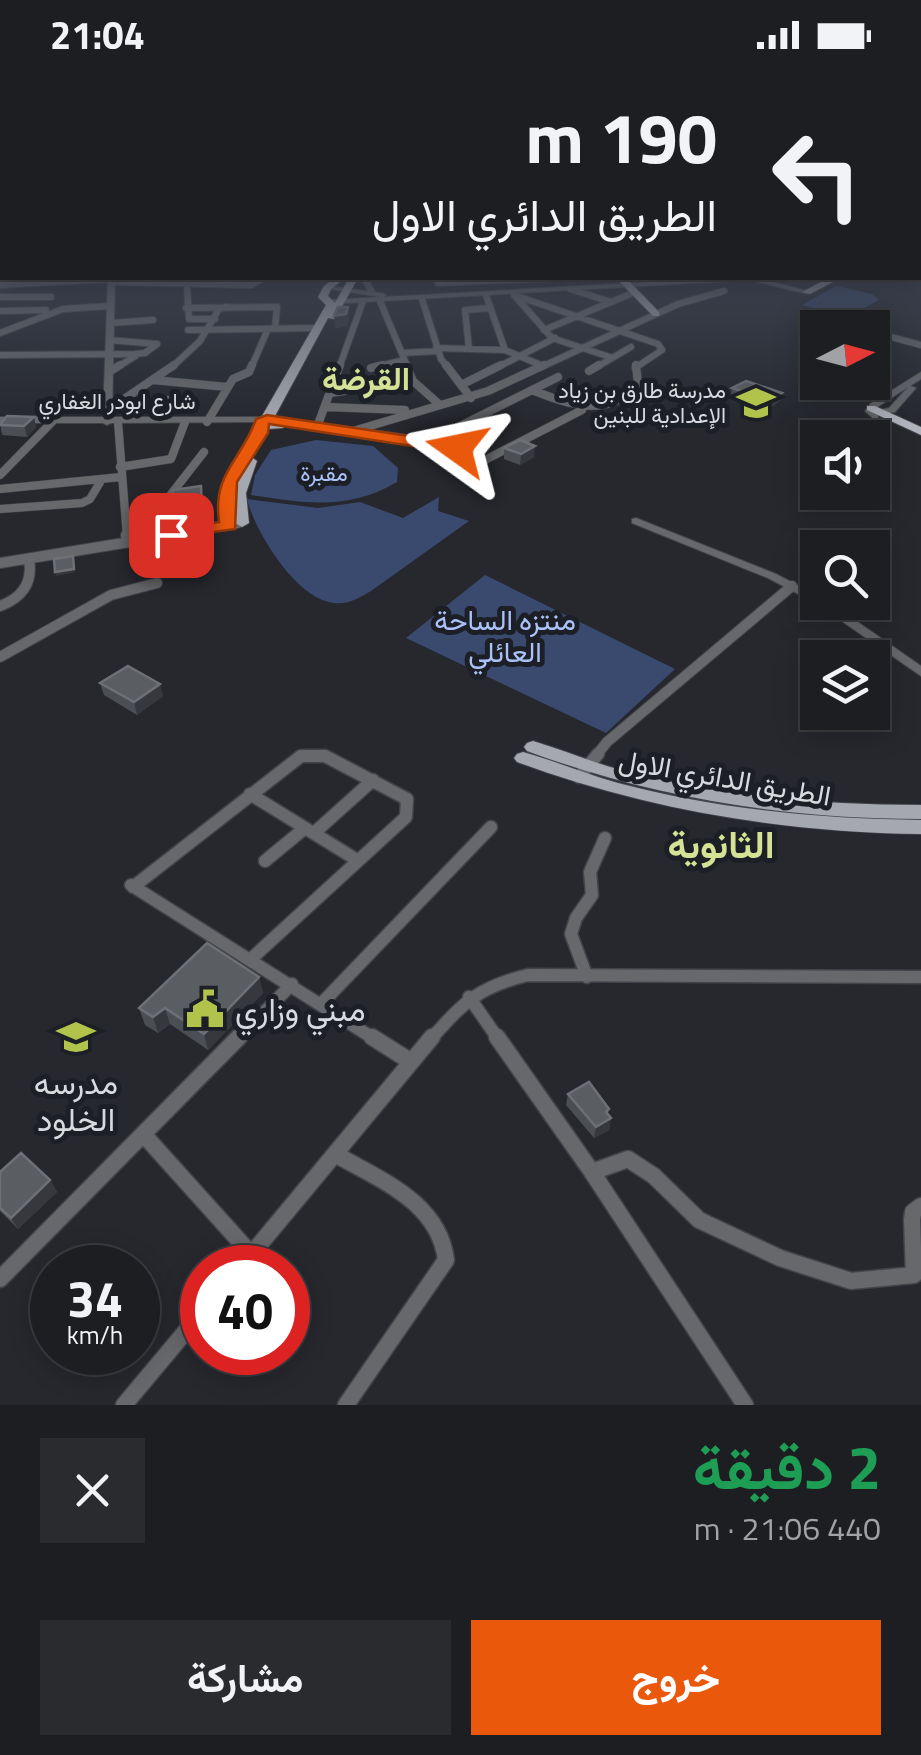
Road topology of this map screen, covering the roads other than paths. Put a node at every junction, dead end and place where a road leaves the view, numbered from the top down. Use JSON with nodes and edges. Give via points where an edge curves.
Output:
{"nodes":[{"id":1,"x":50,"y":298,"type":"edge"},
{"id":2,"x":110,"y":298,"type":"edge"},
{"id":3,"x":186,"y":298,"type":"edge"},
{"id":4,"x":325,"y":298,"type":"edge"},
{"id":5,"x":338,"y":298,"type":"edge"},
{"id":6,"x":357,"y":298,"type":"edge"},
{"id":7,"x":399,"y":298,"type":"edge"},
{"id":8,"x":420,"y":298,"type":"edge"},
{"id":9,"x":422,"y":298,"type":"edge"},
{"id":10,"x":487,"y":298,"type":"edge"},
{"id":11,"x":520,"y":298,"type":"edge"},
{"id":12,"x":529,"y":298,"type":"edge"},
{"id":13,"x":599,"y":298,"type":"edge"},
{"id":14,"x":614,"y":298,"type":"edge"},
{"id":15,"x":644,"y":298,"type":"edge"},
{"id":16,"x":702,"y":298,"type":"edge"},
{"id":17,"x":380,"y":300,"type":"junction"},
{"id":18,"x":407,"y":300,"type":"junction"},
{"id":19,"x":361,"y":301,"type":"junction"},
{"id":20,"x":335,"y":302,"type":"junction"},
{"id":21,"x":610,"y":302,"type":"junction"},
{"id":22,"x":110,"y":306,"type":"junction"},
{"id":23,"x":226,"y":307,"type":"junction"},
{"id":24,"x":186,"y":308,"type":"junction"},
{"id":25,"x":489,"y":308,"type":"junction"},
{"id":26,"x":64,"y":309,"type":"junction"},
{"id":27,"x":44,"y":310,"type":"junction"},
{"id":28,"x":0,"y":312,"type":"edge"},
{"id":29,"x":658,"y":313,"type":"junction"},
{"id":30,"x":577,"y":317,"type":"junction"},
{"id":31,"x":152,"y":320,"type":"dead end"},
{"id":32,"x":215,"y":320,"type":"junction"},
{"id":33,"x":110,"y":323,"type":"junction"},
{"id":34,"x":272,"y":328,"type":"junction"},
{"id":35,"x":316,"y":328,"type":"junction"},
{"id":36,"x":188,"y":330,"type":"dead end"},
{"id":37,"x":212,"y":330,"type":"junction"},
{"id":38,"x":544,"y":330,"type":"junction"},
{"id":39,"x":622,"y":331,"type":"junction"},
{"id":40,"x":0,"y":332,"type":"edge"},
{"id":41,"x":890,"y":337,"type":"edge"},
{"id":42,"x":554,"y":338,"type":"junction"},
{"id":43,"x":109,"y":340,"type":"junction"},
{"id":44,"x":921,"y":345,"type":"edge"},
{"id":45,"x":582,"y":348,"type":"junction"},
{"id":46,"x":631,"y":348,"type":"dead end"},
{"id":47,"x":469,"y":349,"type":"junction"},
{"id":48,"x":437,"y":350,"type":"junction"},
{"id":49,"x":505,"y":350,"type":"junction"},
{"id":50,"x":109,"y":354,"type":"junction"},
{"id":51,"x":141,"y":354,"type":"junction"},
{"id":52,"x":0,"y":355,"type":"edge"},
{"id":53,"x":403,"y":356,"type":"junction"},
{"id":54,"x":516,"y":356,"type":"junction"},
{"id":55,"x":608,"y":359,"type":"junction"},
{"id":56,"x":370,"y":368,"type":"dead end"},
{"id":57,"x":540,"y":368,"type":"junction"},
{"id":58,"x":633,"y":368,"type":"junction"},
{"id":59,"x":589,"y":371,"type":"dead end"},
{"id":60,"x":109,"y":372,"type":"junction"},
{"id":61,"x":558,"y":377,"type":"junction"},
{"id":62,"x":921,"y":379,"type":"edge"},
{"id":63,"x":153,"y":380,"type":"junction"},
{"id":64,"x":412,"y":381,"type":"junction"},
{"id":65,"x":572,"y":382,"type":"dead end"},
{"id":66,"x":461,"y":385,"type":"junction"},
{"id":67,"x":228,"y":387,"type":"junction"},
{"id":68,"x":532,"y":390,"type":"junction"},
{"id":69,"x":330,"y":392,"type":"junction"},
{"id":70,"x":391,"y":395,"type":"dead end"},
{"id":71,"x":471,"y":398,"type":"junction"},
{"id":72,"x":440,"y":405,"type":"junction"},
{"id":73,"x":898,"y":405,"type":"junction"},
{"id":74,"x":326,"y":406,"type":"junction"},
{"id":75,"x":108,"y":410,"type":"junction"},
{"id":76,"x":582,"y":410,"type":"junction"},
{"id":77,"x":407,"y":411,"type":"junction"},
{"id":78,"x":875,"y":413,"type":"junction"},
{"id":79,"x":0,"y":420,"type":"edge"},
{"id":80,"x":52,"y":422,"type":"junction"},
{"id":81,"x":113,"y":422,"type":"junction"},
{"id":82,"x":185,"y":422,"type":"junction"},
{"id":83,"x":207,"y":422,"type":"junction"},
{"id":84,"x":271,"y":424,"type":"junction"},
{"id":85,"x":315,"y":426,"type":"junction"},
{"id":86,"x":916,"y":428,"type":"edge"},
{"id":87,"x":353,"y":431,"type":"junction"},
{"id":88,"x":921,"y":440,"type":"edge"},
{"id":89,"x":430,"y":441,"type":"junction"},
{"id":90,"x":204,"y":452,"type":"dead end"},
{"id":91,"x":485,"y":460,"type":"joint"},
{"id":92,"x":120,"y":472,"type":"junction"},
{"id":93,"x":0,"y":475,"type":"edge"},
{"id":94,"x":102,"y":479,"type":"junction"},
{"id":95,"x":0,"y":489,"type":"edge"},
{"id":96,"x":0,"y":509,"type":"edge"},
{"id":97,"x":636,"y":521,"type":"dead end"},
{"id":98,"x":235,"y":524,"type":"joint"},
{"id":99,"x":142,"y":540,"type":"junction"},
{"id":100,"x":128,"y":542,"type":"junction"},
{"id":101,"x":29,"y":560,"type":"junction"},
{"id":102,"x":0,"y":562,"type":"edge"},
{"id":103,"x":157,"y":583,"type":"dead end"},
{"id":104,"x":792,"y":586,"type":"junction"},
{"id":105,"x":800,"y":591,"type":"edge"},
{"id":106,"x":0,"y":606,"type":"edge"},
{"id":107,"x":845,"y":620,"type":"edge"},
{"id":108,"x":0,"y":657,"type":"edge"},
{"id":109,"x":921,"y":672,"type":"edge"},
{"id":110,"x":528,"y":752,"type":"dead end"},
{"id":111,"x":582,"y":771,"type":"junction"},
{"id":112,"x":373,"y":780,"type":"junction"},
{"id":113,"x":250,"y":794,"type":"junction"},
{"id":114,"x":921,"y":812,"type":"edge"},
{"id":115,"x":491,"y":827,"type":"dead end"},
{"id":116,"x":921,"y":828,"type":"edge"},
{"id":117,"x":309,"y":831,"type":"junction"},
{"id":118,"x":606,"y":838,"type":"dead end"},
{"id":119,"x":358,"y":860,"type":"junction"},
{"id":120,"x":264,"y":862,"type":"dead end"},
{"id":121,"x":251,"y":958,"type":"junction"},
{"id":122,"x":587,"y":977,"type":"junction"},
{"id":123,"x":921,"y":977,"type":"edge"},
{"id":124,"x":292,"y":984,"type":"junction"},
{"id":125,"x":469,"y":997,"type":"junction"},
{"id":126,"x":322,"y":1002,"type":"junction"},
{"id":127,"x":410,"y":1061,"type":"junction"},
{"id":128,"x":144,"y":1135,"type":"junction"},
{"id":129,"x":335,"y":1154,"type":"junction"},
{"id":130,"x":592,"y":1172,"type":"junction"},
{"id":131,"x":921,"y":1206,"type":"edge"},
{"id":132,"x":233,"y":1245,"type":"edge"},
{"id":133,"x":259,"y":1245,"type":"edge"},
{"id":134,"x":0,"y":1279,"type":"edge"},
{"id":135,"x":180,"y":1338,"type":"edge"},
{"id":136,"x":124,"y":1405,"type":"edge"},
{"id":137,"x":346,"y":1405,"type":"edge"},
{"id":138,"x":746,"y":1405,"type":"edge"}],
"edges":[{"from":1,"to":27,"type":"street"},
{"from":2,"to":22,"type":"street"},
{"from":3,"to":24,"type":"street"},
{"from":4,"to":20,"type":"main road"},
{"from":5,"to":20,"type":"main road"},
{"from":6,"to":19,"type":"street"},
{"from":7,"to":18,"type":"street"},
{"from":8,"to":18,"type":"street"},
{"from":9,"to":48,"type":"street"},
{"from":10,"to":25,"type":"street"},
{"from":11,"to":38,"type":"street"},
{"from":12,"to":30,"type":"street"},
{"from":13,"to":21,"type":"street"},
{"from":14,"to":21,"type":"street"},
{"from":15,"to":29,"type":"main road"},
{"from":16,"to":29,"type":"street"},
{"from":17,"to":18,"type":"street"},
{"from":17,"to":19,"type":"street"},
{"from":17,"to":53,"type":"street"},
{"from":19,"to":20,"type":"street"},
{"from":19,"to":69,"type":"street"},
{"from":20,"to":35,"type":"main road"},
{"from":20,"to":84,"type":"main road"},
{"from":21,"to":30,"type":"street"},
{"from":22,"to":26,"type":"street"},
{"from":22,"to":33,"type":"street"},
{"from":23,"to":24,"type":"street"},
{"from":23,"to":32,"type":"street"},
{"from":23,"to":34,"type":"street","via":[[277,307]]},
{"from":24,"to":32,"type":"street","via":[[188,319]]},
{"from":25,"to":47,"type":"street","via":[[465,310]]},
{"from":25,"to":49,"type":"street"},
{"from":26,"to":27,"type":"street"},
{"from":26,"to":40,"type":"street"},
{"from":27,"to":28,"type":"street"},
{"from":29,"to":39,"type":"street"},
{"from":30,"to":38,"type":"street"},
{"from":30,"to":39,"type":"street"},
{"from":31,"to":33,"type":"street"},
{"from":32,"to":37,"type":"street"},
{"from":33,"to":43,"type":"street"},
{"from":34,"to":35,"type":"street"},
{"from":34,"to":37,"type":"street"},
{"from":34,"to":67,"type":"street","via":[[249,372]]},
{"from":35,"to":84,"type":"main road"},
{"from":36,"to":37,"type":"street"},
{"from":37,"to":63,"type":"street"},
{"from":38,"to":42,"type":"street"},
{"from":39,"to":45,"type":"street"},
{"from":39,"to":58,"type":"street","via":[[662,347]]},
{"from":41,"to":44,"type":"street"},
{"from":42,"to":45,"type":"street"},
{"from":42,"to":54,"type":"street"},
{"from":43,"to":50,"type":"street"},
{"from":43,"to":51,"type":"street","via":[[159,346]]},
{"from":45,"to":55,"type":"street"},
{"from":45,"to":57,"type":"street"},
{"from":46,"to":55,"type":"street"},
{"from":47,"to":48,"type":"street"},
{"from":47,"to":49,"type":"street"},
{"from":48,"to":53,"type":"street"},
{"from":48,"to":66,"type":"street"},
{"from":49,"to":54,"type":"street"},
{"from":50,"to":51,"type":"street"},
{"from":50,"to":52,"type":"street"},
{"from":50,"to":60,"type":"street"},
{"from":51,"to":60,"type":"street"},
{"from":53,"to":56,"type":"street"},
{"from":53,"to":64,"type":"street"},
{"from":54,"to":57,"type":"street"},
{"from":54,"to":66,"type":"street"},
{"from":55,"to":58,"type":"street"},
{"from":55,"to":59,"type":"street"},
{"from":57,"to":61,"type":"street"},
{"from":57,"to":71,"type":"street"},
{"from":58,"to":76,"type":"street","via":[[638,384],[629,396]]},
{"from":60,"to":75,"type":"street"},
{"from":61,"to":65,"type":"street"},
{"from":61,"to":68,"type":"street"},
{"from":62,"to":73,"type":"street"},
{"from":62,"to":78,"type":"street"},
{"from":63,"to":67,"type":"street"},
{"from":63,"to":75,"type":"street"},
{"from":64,"to":69,"type":"street"},
{"from":64,"to":72,"type":"street"},
{"from":66,"to":71,"type":"street"},
{"from":67,"to":83,"type":"street"},
{"from":68,"to":76,"type":"street"},
{"from":68,"to":89,"type":"street"},
{"from":69,"to":74,"type":"street"},
{"from":70,"to":77,"type":"street"},
{"from":71,"to":72,"type":"street"},
{"from":72,"to":77,"type":"street"},
{"from":73,"to":78,"type":"street"},
{"from":73,"to":86,"type":"highway"},
{"from":74,"to":77,"type":"street"},
{"from":74,"to":85,"type":"street"},
{"from":75,"to":81,"type":"street"},
{"from":76,"to":91,"type":"street"},
{"from":77,"to":87,"type":"street"},
{"from":78,"to":86,"type":"highway"},
{"from":78,"to":88,"type":"highway"},
{"from":79,"to":80,"type":"street","name":"شارع ابودر الغفاري"},
{"from":80,"to":81,"type":"street","name":"شارع ابودر الغفاري"},
{"from":80,"to":93,"type":"street"},
{"from":81,"to":82,"type":"street","name":"شارع ابودر الغفاري"},
{"from":81,"to":92,"type":"street"},
{"from":82,"to":83,"type":"street","name":"شارع ابودر الغفاري"},
{"from":82,"to":92,"type":"street","via":[[171,459]]},
{"from":83,"to":84,"type":"street","name":"شارع ابودر الغفاري"},
{"from":84,"to":85,"type":"street","name":"شارع ابودر الغفاري"},
{"from":84,"to":98,"type":"main road","via":[[228,482],[225,504]]},
{"from":85,"to":87,"type":"street","name":"شارع ابودر الغفاري"},
{"from":87,"to":89,"type":"street","name":"شارع ابودر الغفاري"},
{"from":89,"to":91,"type":"street","name":"شارع ابودر الغفاري"},
{"from":90,"to":99,"type":"street"},
{"from":92,"to":94,"type":"street"},
{"from":92,"to":100,"type":"street"},
{"from":94,"to":95,"type":"street"},
{"from":94,"to":96,"type":"street","via":[[82,503]]},
{"from":97,"to":104,"type":"street"},
{"from":98,"to":99,"type":"street"},
{"from":99,"to":100,"type":"street"},
{"from":100,"to":101,"type":"street"},
{"from":101,"to":102,"type":"street"},
{"from":101,"to":106,"type":"street","via":[[31,579],[22,594]]},
{"from":103,"to":108,"type":"street","via":[[111,595]]},
{"from":104,"to":105,"type":"street"},
{"from":104,"to":111,"type":"street"},
{"from":107,"to":109,"type":"street"},
{"from":110,"to":111,"type":"main road","name":"الطريق الدائري الاول"},
{"from":111,"to":114,"type":"main road","name":"الطريق الدائري الاول","via":[[806,809]]},
{"from":111,"to":116,"type":"main road","name":"الطريق الدائري الاول","via":[[752,815]]},
{"from":112,"to":113,"type":"street","via":[[310,754]]},
{"from":112,"to":117,"type":"street"},
{"from":112,"to":119,"type":"street","via":[[402,795],[409,811]]},
{"from":113,"to":117,"type":"street"},
{"from":113,"to":121,"type":"street","via":[[130,885]]},
{"from":115,"to":126,"type":"street"},
{"from":117,"to":119,"type":"street"},
{"from":117,"to":120,"type":"street"},
{"from":118,"to":122,"type":"street","via":[[590,872],[592,895],[569,930]]},
{"from":119,"to":121,"type":"street"},
{"from":121,"to":124,"type":"street"},
{"from":122,"to":123,"type":"street"},
{"from":122,"to":125,"type":"street","via":[[515,976]]},
{"from":124,"to":126,"type":"street"},
{"from":124,"to":128,"type":"street"},
{"from":125,"to":127,"type":"street"},
{"from":125,"to":130,"type":"street"},
{"from":126,"to":127,"type":"street"},
{"from":127,"to":129,"type":"street"},
{"from":128,"to":132,"type":"street"},
{"from":128,"to":134,"type":"street"},
{"from":129,"to":133,"type":"street"},
{"from":129,"to":137,"type":"street","via":[[421,1209],[447,1244],[446,1260]]},
{"from":130,"to":131,"type":"street","via":[[628,1159],[646,1166],[710,1228],[831,1277],[883,1283],[914,1275],[918,1246],[910,1228]]},
{"from":130,"to":138,"type":"street"},
{"from":135,"to":136,"type":"street"}]}
